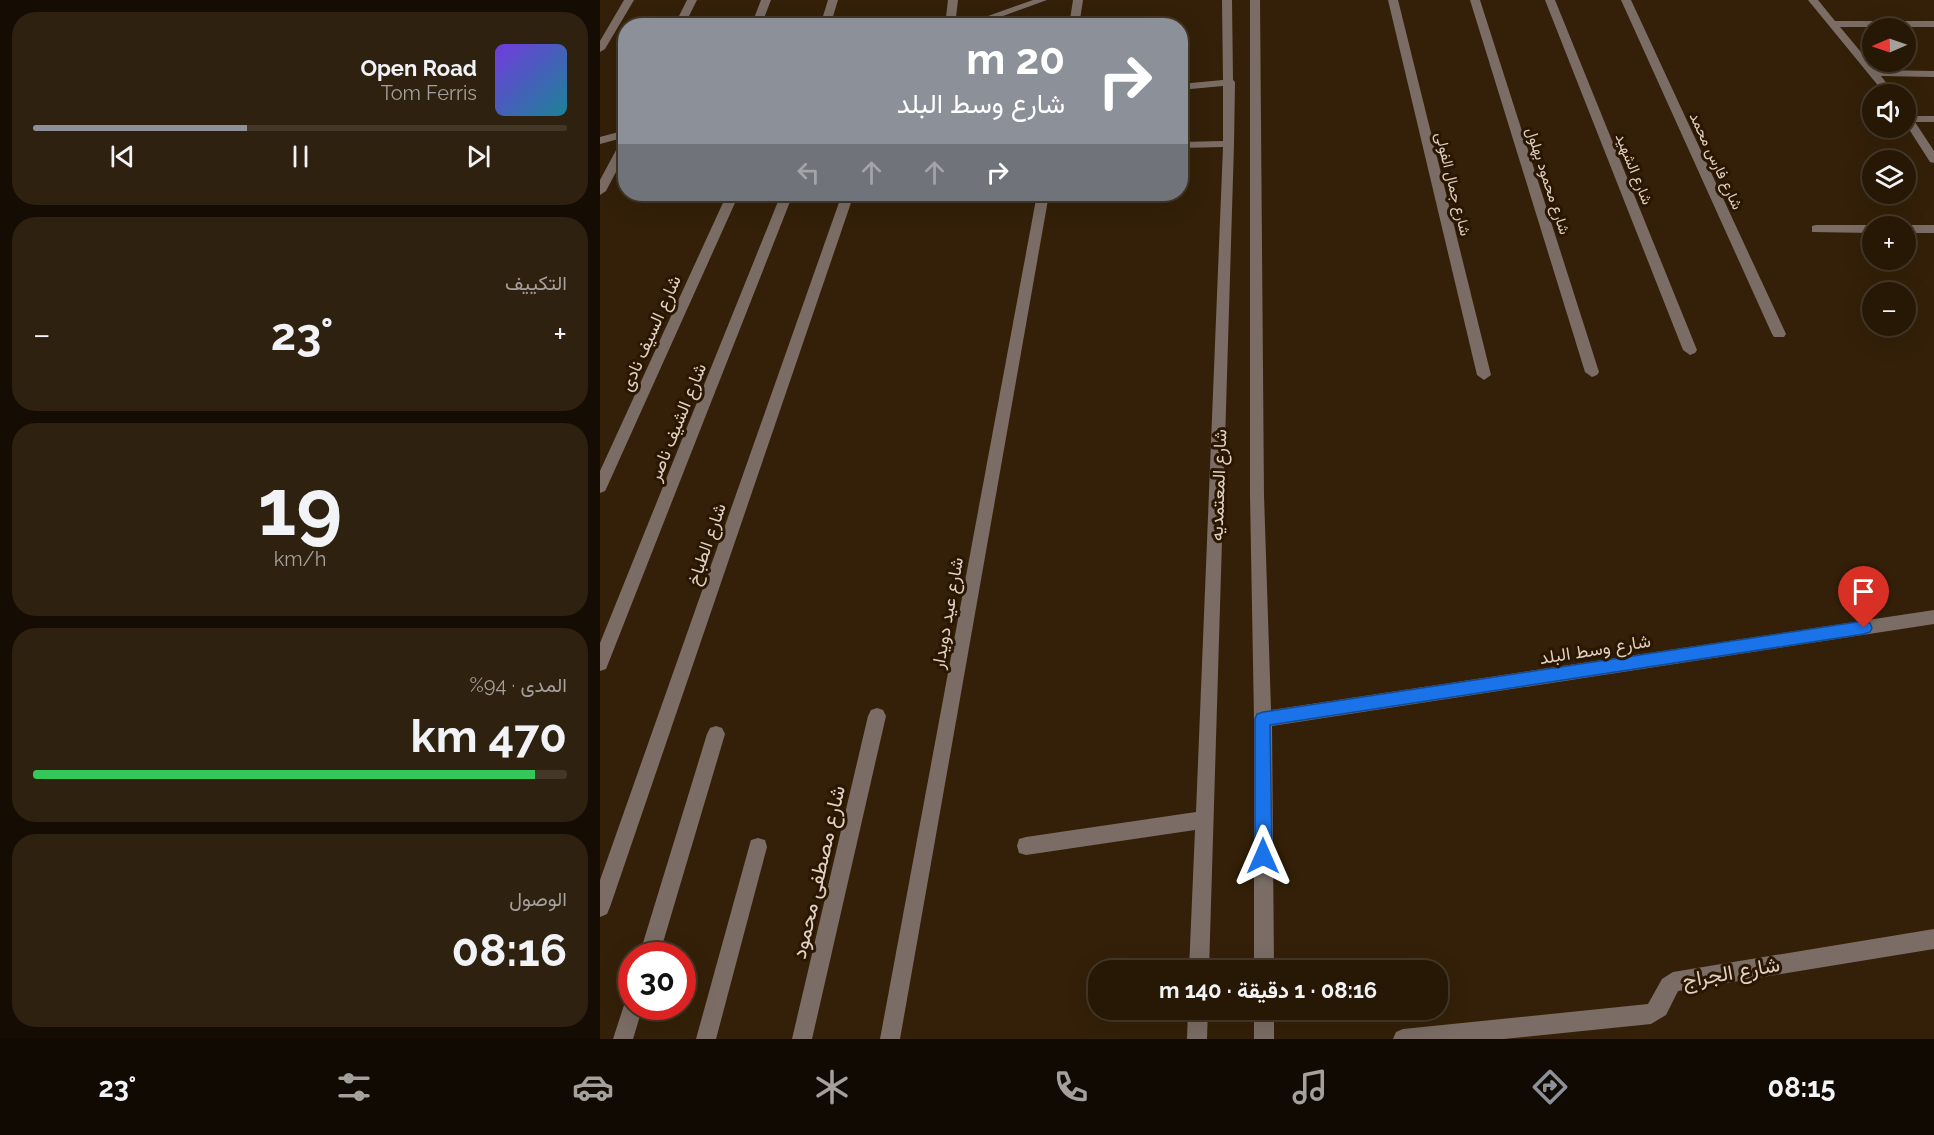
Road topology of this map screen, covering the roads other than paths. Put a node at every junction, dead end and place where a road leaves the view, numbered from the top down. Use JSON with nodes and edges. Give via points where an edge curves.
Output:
{"nodes":[{"id":1,"x":628,"y":0,"type":"edge"},
{"id":2,"x":692,"y":0,"type":"edge"},
{"id":3,"x":766,"y":0,"type":"edge"},
{"id":4,"x":832,"y":0,"type":"edge"},
{"id":5,"x":953,"y":0,"type":"edge"},
{"id":6,"x":1042,"y":0,"type":"edge"},
{"id":7,"x":1078,"y":0,"type":"edge"},
{"id":8,"x":1227,"y":0,"type":"edge"},
{"id":9,"x":1255,"y":0,"type":"edge"},
{"id":10,"x":1394,"y":0,"type":"edge"},
{"id":11,"x":1475,"y":0,"type":"edge"},
{"id":12,"x":1550,"y":0,"type":"edge"},
{"id":13,"x":1626,"y":0,"type":"edge"},
{"id":14,"x":1813,"y":0,"type":"edge"},
{"id":15,"x":1012,"y":5,"type":"edge"},
{"id":16,"x":683,"y":18,"type":"edge"},
{"id":17,"x":759,"y":18,"type":"edge"},
{"id":18,"x":827,"y":18,"type":"edge"},
{"id":19,"x":951,"y":18,"type":"edge"},
{"id":20,"x":983,"y":18,"type":"edge"},
{"id":21,"x":1075,"y":18,"type":"edge"},
{"id":22,"x":1835,"y":24,"type":"junction"},
{"id":23,"x":1934,"y":24,"type":"edge"},
{"id":24,"x":600,"y":49,"type":"edge"},
{"id":25,"x":1875,"y":73,"type":"junction"},
{"id":26,"x":1934,"y":74,"type":"edge"},
{"id":27,"x":1883,"y":84,"type":"edge"},
{"id":28,"x":1188,"y":87,"type":"edge"},
{"id":29,"x":1240,"y":87,"type":"junction"},
{"id":30,"x":1916,"y":118,"type":"edge"},
{"id":31,"x":1934,"y":119,"type":"edge"},
{"id":32,"x":1916,"y":132,"type":"edge"},
{"id":33,"x":618,"y":136,"type":"edge"},
{"id":34,"x":600,"y":141,"type":"edge"},
{"id":35,"x":1229,"y":144,"type":"junction"},
{"id":36,"x":1188,"y":145,"type":"edge"},
{"id":37,"x":618,"y":150,"type":"edge"},
{"id":38,"x":1934,"y":160,"type":"edge"},
{"id":39,"x":600,"y":191,"type":"edge"},
{"id":40,"x":730,"y":201,"type":"edge"},
{"id":41,"x":784,"y":201,"type":"edge"},
{"id":42,"x":846,"y":201,"type":"edge"},
{"id":43,"x":1042,"y":201,"type":"edge"},
{"id":44,"x":1816,"y":229,"type":"dead end"},
{"id":45,"x":1862,"y":229,"type":"edge"},
{"id":46,"x":1916,"y":229,"type":"edge"},
{"id":47,"x":1934,"y":229,"type":"edge"},
{"id":48,"x":1779,"y":334,"type":"dead end"},
{"id":49,"x":1690,"y":350,"type":"dead end"},
{"id":50,"x":1592,"y":372,"type":"dead end"},
{"id":51,"x":1484,"y":375,"type":"dead end"},
{"id":52,"x":600,"y":488,"type":"edge"},
{"id":53,"x":1934,"y":617,"type":"edge"},
{"id":54,"x":600,"y":664,"type":"edge"},
{"id":55,"x":877,"y":716,"type":"dead end"},
{"id":56,"x":1263,"y":719,"type":"junction"},
{"id":57,"x":716,"y":734,"type":"dead end"},
{"id":58,"x":1204,"y":820,"type":"junction"},
{"id":59,"x":1026,"y":846,"type":"dead end"},
{"id":60,"x":758,"y":847,"type":"dead end"},
{"id":61,"x":600,"y":907,"type":"edge"},
{"id":62,"x":1934,"y":939,"type":"edge"},
{"id":63,"x":653,"y":942,"type":"edge"},
{"id":64,"x":1199,"y":960,"type":"edge"},
{"id":65,"x":1264,"y":960,"type":"edge"},
{"id":66,"x":629,"y":1020,"type":"edge"},
{"id":67,"x":1198,"y":1020,"type":"edge"},
{"id":68,"x":1264,"y":1020,"type":"edge"},
{"id":69,"x":623,"y":1039,"type":"edge"},
{"id":70,"x":706,"y":1039,"type":"edge"},
{"id":71,"x":802,"y":1039,"type":"edge"},
{"id":72,"x":890,"y":1039,"type":"edge"},
{"id":73,"x":1197,"y":1039,"type":"edge"},
{"id":74,"x":1264,"y":1039,"type":"edge"},
{"id":75,"x":1403,"y":1039,"type":"edge"}],
"edges":[{"from":1,"to":24,"type":"street"},
{"from":2,"to":16,"type":"street"},
{"from":3,"to":17,"type":"street"},
{"from":4,"to":18,"type":"street"},
{"from":5,"to":19,"type":"street"},
{"from":6,"to":15,"type":"street"},
{"from":7,"to":21,"type":"street"},
{"from":8,"to":29,"type":"street","name":"شارع المعتمديه"},
{"from":9,"to":29,"type":"street","name":"شارع المعتمديه"},
{"from":10,"to":51,"type":"street","name":"شارع جمال الفولى"},
{"from":11,"to":50,"type":"street","name":"شارع محمود بهلول"},
{"from":12,"to":49,"type":"street","name":"شارع الشهيد"},
{"from":13,"to":48,"type":"street","name":"شارع فارس محمد"},
{"from":14,"to":22,"type":"street"},
{"from":15,"to":20,"type":"street"},
{"from":22,"to":23,"type":"street"},
{"from":22,"to":25,"type":"street"},
{"from":25,"to":26,"type":"street"},
{"from":25,"to":27,"type":"street"},
{"from":28,"to":29,"type":"street"},
{"from":29,"to":35,"type":"street","name":"شارع المعتمديه"},
{"from":29,"to":56,"type":"street","name":"شارع المعتمديه"},
{"from":30,"to":31,"type":"street"},
{"from":32,"to":38,"type":"street"},
{"from":33,"to":34,"type":"street"},
{"from":35,"to":36,"type":"street"},
{"from":35,"to":58,"type":"street","name":"شارع المعتمديه"},
{"from":37,"to":39,"type":"street"},
{"from":40,"to":52,"type":"street","name":"شارع السيف نادى"},
{"from":41,"to":54,"type":"street","name":"شارع الشيف ناصر"},
{"from":42,"to":61,"type":"street","name":"شارع الطباخ"},
{"from":43,"to":72,"type":"street","name":"شارع عيد دويدار"},
{"from":44,"to":45,"type":"street"},
{"from":46,"to":47,"type":"street"},
{"from":53,"to":56,"type":"street","name":"شارع وسط البلد"},
{"from":55,"to":71,"type":"street","name":"شارع مصطفى محمود"},
{"from":56,"to":65,"type":"street","name":"شارع المعتمديه"},
{"from":57,"to":63,"type":"street"},
{"from":58,"to":59,"type":"street"},
{"from":58,"to":64,"type":"street","name":"شارع المعتمديه"},
{"from":60,"to":70,"type":"street"},
{"from":62,"to":75,"type":"street","name":"شارع الجراج","via":[[1679,980],[1668,986],[1660,1008],[1651,1014]]},
{"from":66,"to":69,"type":"street"},
{"from":67,"to":73,"type":"street"},
{"from":68,"to":74,"type":"street"}]}
